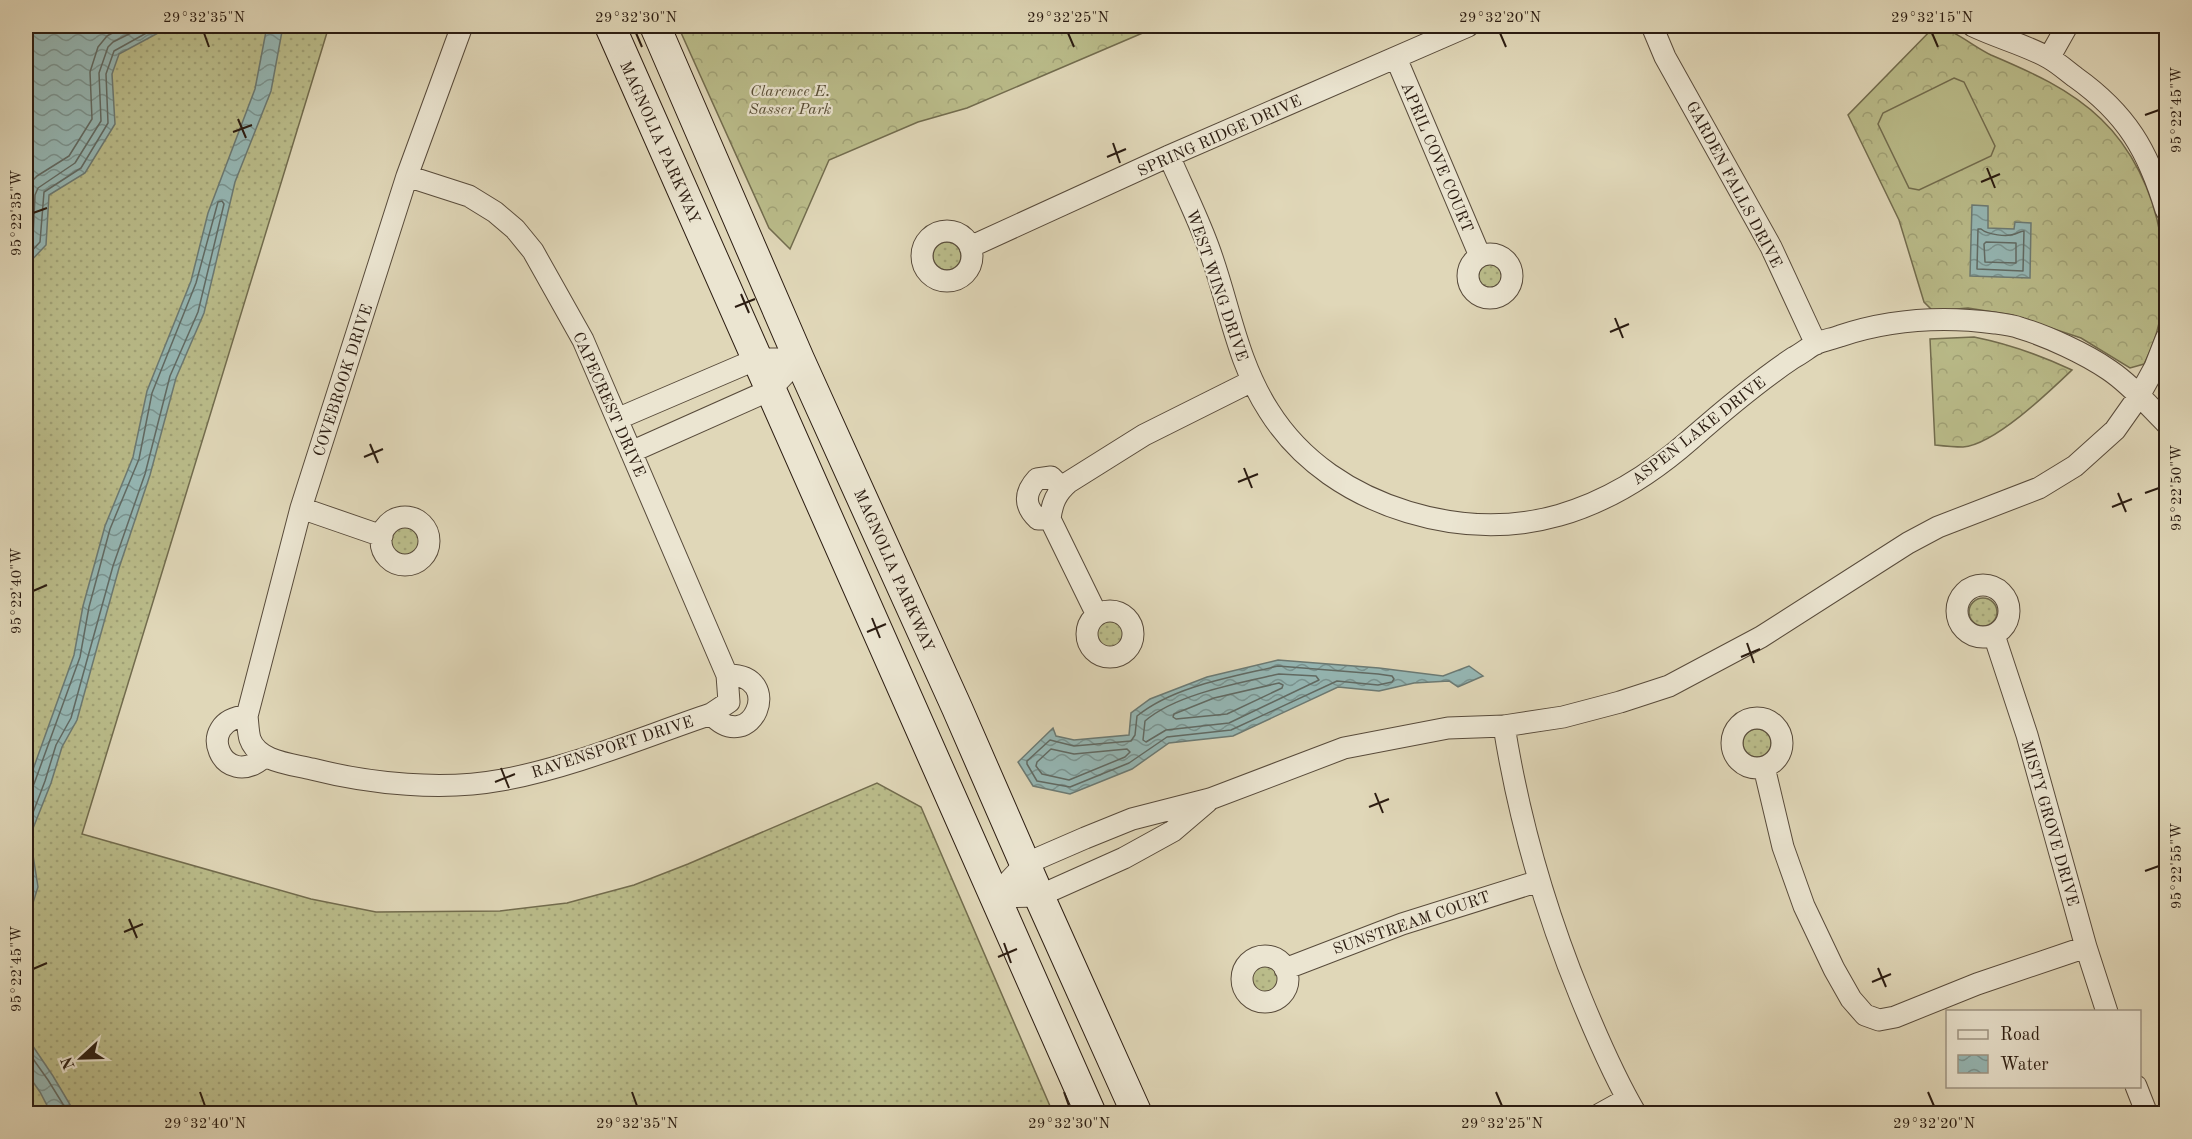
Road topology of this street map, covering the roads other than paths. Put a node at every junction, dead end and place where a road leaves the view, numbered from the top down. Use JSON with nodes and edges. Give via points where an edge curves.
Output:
{"nodes":[{"id":1,"x":462,"y":26,"type":"edge"},
{"id":2,"x":610,"y":26,"type":"edge"},
{"id":3,"x":655,"y":26,"type":"edge"},
{"id":4,"x":1468,"y":26,"type":"edge"},
{"id":5,"x":1652,"y":26,"type":"edge"},
{"id":6,"x":1973,"y":26,"type":"edge"},
{"id":7,"x":2067,"y":26,"type":"edge"},
{"id":8,"x":1396,"y":58,"type":"junction"},
{"id":9,"x":2049,"y":58,"type":"junction"},
{"id":10,"x":1169,"y":156,"type":"junction"},
{"id":11,"x":407,"y":176,"type":"junction"},
{"id":12,"x":2166,"y":210,"type":"edge"},
{"id":13,"x":970,"y":247,"type":"dead end"},
{"id":14,"x":1480,"y":256,"type":"dead end"},
{"id":15,"x":2166,"y":339,"type":"edge"},
{"id":16,"x":1816,"y":344,"type":"junction"},
{"id":17,"x":757,"y":359,"type":"junction"},
{"id":18,"x":799,"y":359,"type":"junction"},
{"id":19,"x":1252,"y":381,"type":"junction"},
{"id":20,"x":770,"y":390,"type":"junction"},
{"id":21,"x":2139,"y":396,"type":"junction"},
{"id":22,"x":617,"y":419,"type":"junction"},
{"id":23,"x":2166,"y":423,"type":"edge"},
{"id":24,"x":630,"y":452,"type":"junction"},
{"id":25,"x":301,"y":508,"type":"junction"},
{"id":26,"x":382,"y":536,"type":"dead end"},
{"id":27,"x":1097,"y":615,"type":"dead end"},
{"id":28,"x":1994,"y":635,"type":"dead end"},
{"id":29,"x":728,"y":675,"type":"junction"},
{"id":30,"x":729,"y":702,"type":"joint"},
{"id":31,"x":711,"y":714,"type":"junction"},
{"id":32,"x":247,"y":716,"type":"junction"},
{"id":33,"x":1504,"y":726,"type":"junction"},
{"id":34,"x":257,"y":749,"type":"junction"},
{"id":35,"x":1764,"y":767,"type":"dead end"},
{"id":36,"x":1210,"y":799,"type":"junction"},
{"id":37,"x":1025,"y":864,"type":"junction"},
{"id":38,"x":1539,"y":880,"type":"junction"},
{"id":39,"x":1039,"y":896,"type":"junction"},
{"id":40,"x":994,"y":897,"type":"junction"},
{"id":41,"x":2086,"y":947,"type":"junction"},
{"id":42,"x":1285,"y":969,"type":"dead end"},
{"id":43,"x":2107,"y":1010,"type":"edge"},
{"id":44,"x":2137,"y":1088,"type":"edge"},
{"id":45,"x":1632,"y":1106,"type":"edge"},
{"id":46,"x":1091,"y":1113,"type":"edge"},
{"id":47,"x":1137,"y":1113,"type":"edge"},
{"id":48,"x":1600,"y":1113,"type":"edge"},
{"id":49,"x":2148,"y":1113,"type":"edge"}],
"edges":[{"from":1,"to":11,"type":"street","name":"COVEBROOK DRIVE"},
{"from":2,"to":17,"type":"main road","name":"MAGNOLIA PARKWAY"},
{"from":3,"to":18,"type":"main road","name":"MAGNOLIA PARKWAY"},
{"from":4,"to":8,"type":"street","name":"SPRING RIDGE DRIVE"},
{"from":5,"to":16,"type":"street","name":"GARDEN FALLS DRIVE","via":[[1665,57],[1771,247]]},
{"from":6,"to":9,"type":"street"},
{"from":7,"to":9,"type":"street"},
{"from":8,"to":10,"type":"street","name":"SPRING RIDGE DRIVE"},
{"from":8,"to":14,"type":"street","name":"APRIL COVE COURT"},
{"from":9,"to":12,"type":"street","via":[[2113,107],[2133,132]]},
{"from":10,"to":13,"type":"street","name":"SPRING RIDGE DRIVE"},
{"from":10,"to":19,"type":"street","name":"WEST WING DRIVE","via":[[1208,247],[1236,343]]},
{"from":11,"to":22,"type":"street","name":"CAPECREST DRIVE","via":[[469,196],[515,229],[536,255],[583,340]]},
{"from":11,"to":25,"type":"street","name":"COVEBROOK DRIVE"},
{"from":15,"to":21,"type":"street"},
{"from":16,"to":19,"type":"street","name":"ASPEN LAKE DRIVE","via":[[1729,405],[1644,476],[1570,513],[1498,526],[1425,517],[1352,489],[1317,466],[1285,434]]},
{"from":16,"to":21,"type":"street","name":"ASPEN LAKE DRIVE","via":[[1880,324],[1914,320],[1974,320],[2018,327],[2109,370]]},
{"from":17,"to":18,"type":"street"},
{"from":17,"to":20,"type":"main road","name":"MAGNOLIA PARKWAY"},
{"from":17,"to":22,"type":"street"},
{"from":18,"to":20,"type":"street"},
{"from":18,"to":37,"type":"main road","name":"MAGNOLIA PARKWAY"},
{"from":19,"to":27,"type":"street","via":[[1144,435],[1062,488],[1052,477],[1037,479],[1027,494],[1032,513],[1038,519],[1050,519]]},
{"from":20,"to":24,"type":"street"},
{"from":20,"to":40,"type":"main road","name":"MAGNOLIA PARKWAY"},
{"from":21,"to":23,"type":"street","name":"ASPEN LAKE DRIVE"},
{"from":21,"to":33,"type":"street","via":[[2115,430],[2075,466],[2039,488],[1938,527],[1908,543],[1761,637],[1706,667],[1669,686],[1620,702],[1563,717]]},
{"from":22,"to":24,"type":"street","name":"CAPECREST DRIVE"},
{"from":24,"to":29,"type":"street","name":"CAPECREST DRIVE"},
{"from":25,"to":26,"type":"street"},
{"from":25,"to":32,"type":"street","name":"COVEBROOK DRIVE"},
{"from":28,"to":41,"type":"street","name":"MISTY GROVE DRIVE","via":[[2046,798]]},
{"from":29,"to":30,"type":"street","name":"CAPECREST DRIVE"},
{"from":29,"to":31,"type":"street","via":[[739,675],[757,688],[758,711],[751,721],[729,727]]},
{"from":30,"to":31,"type":"street","name":"RAVENSPORT DRIVE"},
{"from":31,"to":34,"type":"street","name":"RAVENSPORT DRIVE","via":[[554,767],[482,782],[418,785],[371,781],[322,772]]},
{"from":32,"to":34,"type":"street","name":"COVEBROOK DRIVE"},
{"from":32,"to":34,"type":"street","via":[[224,723],[217,746],[222,758],[243,768],[255,765]]},
{"from":33,"to":36,"type":"street","via":[[1448,728],[1344,748]]},
{"from":33,"to":38,"type":"street","via":[[1512,778]]},
{"from":35,"to":41,"type":"street","via":[[1783,848],[1804,906],[1833,969],[1865,1015],[1879,1020],[1895,1017]]},
{"from":36,"to":37,"type":"street","via":[[1132,819]]},
{"from":36,"to":39,"type":"street","via":[[1173,831]]},
{"from":37,"to":39,"type":"main road","name":"MAGNOLIA PARKWAY"},
{"from":37,"to":40,"type":"street"},
{"from":38,"to":42,"type":"street","name":"SUNSTREAM COURT","via":[[1402,924]]},
{"from":38,"to":45,"type":"street","via":[[1558,942]]},
{"from":39,"to":40,"type":"street"},
{"from":39,"to":47,"type":"main road","name":"MAGNOLIA PARKWAY"},
{"from":40,"to":46,"type":"main road","name":"MAGNOLIA PARKWAY"},
{"from":41,"to":43,"type":"street","name":"MISTY GROVE DRIVE"},
{"from":44,"to":49,"type":"street"},
{"from":45,"to":48,"type":"street"}]}
